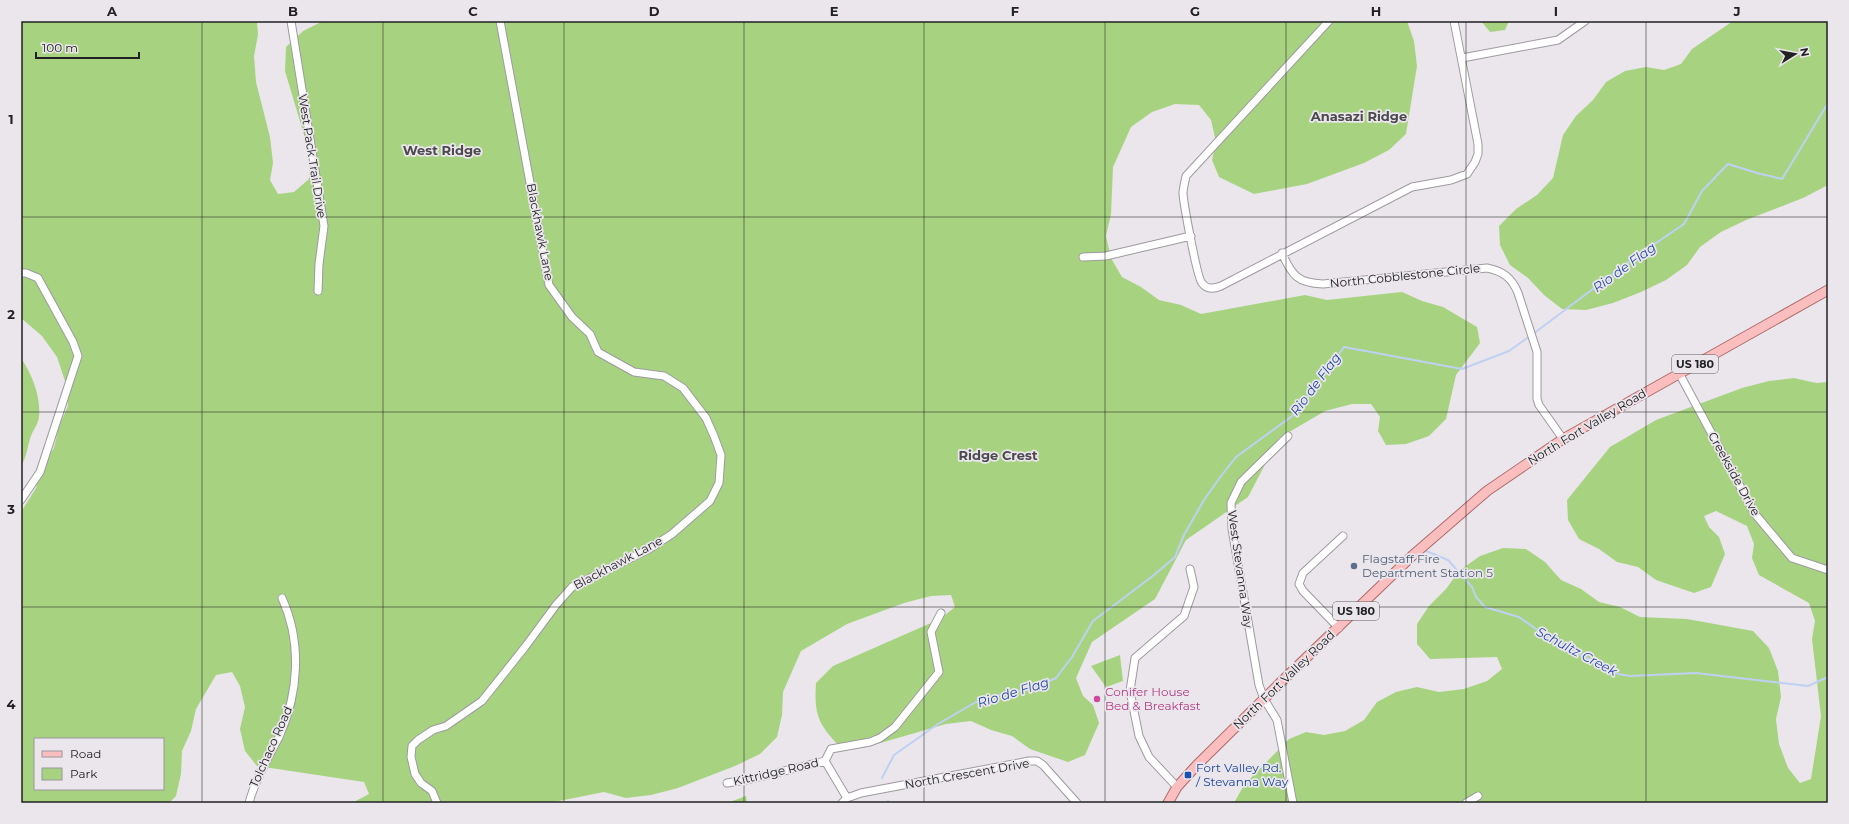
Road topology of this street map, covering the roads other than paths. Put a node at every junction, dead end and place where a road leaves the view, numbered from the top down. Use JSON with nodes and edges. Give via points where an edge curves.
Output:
{"nodes":[{"id":1,"x":291,"y":21,"type":"edge"},
{"id":2,"x":500,"y":21,"type":"edge"},
{"id":3,"x":1329,"y":21,"type":"edge"},
{"id":4,"x":1454,"y":21,"type":"edge"},
{"id":5,"x":1586,"y":21,"type":"edge"},
{"id":6,"x":1462,"y":58,"type":"junction"},
{"id":7,"x":1191,"y":236,"type":"junction"},
{"id":8,"x":1282,"y":253,"type":"junction"},
{"id":9,"x":1083,"y":257,"type":"dead end"},
{"id":10,"x":21,"y":273,"type":"edge"},
{"id":11,"x":1828,"y":290,"type":"edge"},
{"id":12,"x":318,"y":292,"type":"dead end"},
{"id":13,"x":1678,"y":373,"type":"junction"},
{"id":14,"x":1288,"y":436,"type":"dead end"},
{"id":15,"x":1563,"y":439,"type":"junction"},
{"id":16,"x":21,"y":500,"type":"edge"},
{"id":17,"x":1343,"y":536,"type":"dead end"},
{"id":18,"x":1190,"y":569,"type":"dead end"},
{"id":19,"x":1828,"y":570,"type":"edge"},
{"id":20,"x":282,"y":598,"type":"dead end"},
{"id":21,"x":941,"y":613,"type":"dead end"},
{"id":22,"x":1339,"y":628,"type":"junction"},
{"id":23,"x":1264,"y":699,"type":"junction"},
{"id":24,"x":825,"y":761,"type":"junction"},
{"id":25,"x":727,"y":783,"type":"dead end"},
{"id":26,"x":1177,"y":787,"type":"junction"},
{"id":27,"x":1478,"y":796,"type":"dead end"},
{"id":28,"x":845,"y":801,"type":"edge"},
{"id":29,"x":249,"y":803,"type":"edge"},
{"id":30,"x":437,"y":803,"type":"edge"},
{"id":31,"x":1077,"y":803,"type":"edge"},
{"id":32,"x":1168,"y":803,"type":"edge"},
{"id":33,"x":1293,"y":803,"type":"edge"},
{"id":34,"x":1466,"y":803,"type":"edge"}],
"edges":[{"from":1,"to":12,"type":"street","name":"West Pack Trail Drive","via":[[324,226]]},
{"from":2,"to":30,"type":"street","name":"Blackhawk Lane","via":[[549,285],[572,317],[590,334],[598,352],[634,372],[664,376],[683,388],[706,418],[714,436],[721,455],[720,476],[710,501],[672,534],[649,549],[572,587],[482,701],[446,726],[433,730],[412,746],[411,757],[415,774],[421,783],[432,791]]},
{"from":3,"to":7,"type":"street","via":[[1186,176],[1183,194]]},
{"from":4,"to":6,"type":"street"},
{"from":5,"to":6,"type":"street","via":[[1558,40]]},
{"from":6,"to":8,"type":"street","via":[[1478,144],[1478,154],[1472,169],[1459,178],[1412,187]]},
{"from":7,"to":8,"type":"street","via":[[1201,282],[1207,288],[1221,286]]},
{"from":7,"to":9,"type":"street","via":[[1106,256]]},
{"from":8,"to":15,"type":"street","name":"North Cobblestone Circle","via":[[1298,279],[1309,284],[1487,268],[1498,270],[1515,284],[1538,352],[1537,399]]},
{"from":10,"to":16,"type":"street","via":[[38,278],[78,356],[40,472]]},
{"from":11,"to":13,"type":"main road","name":"North Fort Valley Road","number":"US 180"},
{"from":13,"to":15,"type":"main road","name":"North Fort Valley Road","number":"US 180"},
{"from":13,"to":19,"type":"street","name":"Creekside Drive","via":[[1755,514],[1792,558]]},
{"from":14,"to":23,"type":"street","name":"West Stevanna Way","via":[[1241,482],[1231,503],[1235,544],[1259,685]]},
{"from":15,"to":22,"type":"main road","name":"North Fort Valley Road","number":"US 180","via":[[1470,505],[1412,556]]},
{"from":17,"to":22,"type":"street","via":[[1303,572],[1299,584]]},
{"from":18,"to":26,"type":"street","via":[[1194,587],[1184,616],[1135,658],[1130,691],[1139,736],[1149,757]]},
{"from":20,"to":29,"type":"street","name":"Tolchaco Road","via":[[295,641],[293,699],[280,734],[252,789]]},
{"from":21,"to":24,"type":"street","via":[[931,632],[939,672],[931,683],[895,727],[870,742],[831,749]]},
{"from":22,"to":23,"type":"main road","name":"North Fort Valley Road","number":"US 180"},
{"from":23,"to":26,"type":"main road","name":"North Fort Valley Road","number":"US 180"},
{"from":23,"to":33,"type":"street","name":"West Stevanna Way","via":[[1277,720]]},
{"from":24,"to":25,"type":"street","name":"Kittridge Road"},
{"from":24,"to":28,"type":"street"},
{"from":26,"to":32,"type":"main road","name":"North Fort Valley Road","number":"US 180"},
{"from":27,"to":34,"type":"street"},
{"from":28,"to":31,"type":"street","name":"North Crescent Drive","via":[[861,794],[1029,761],[1043,765]]}]}
